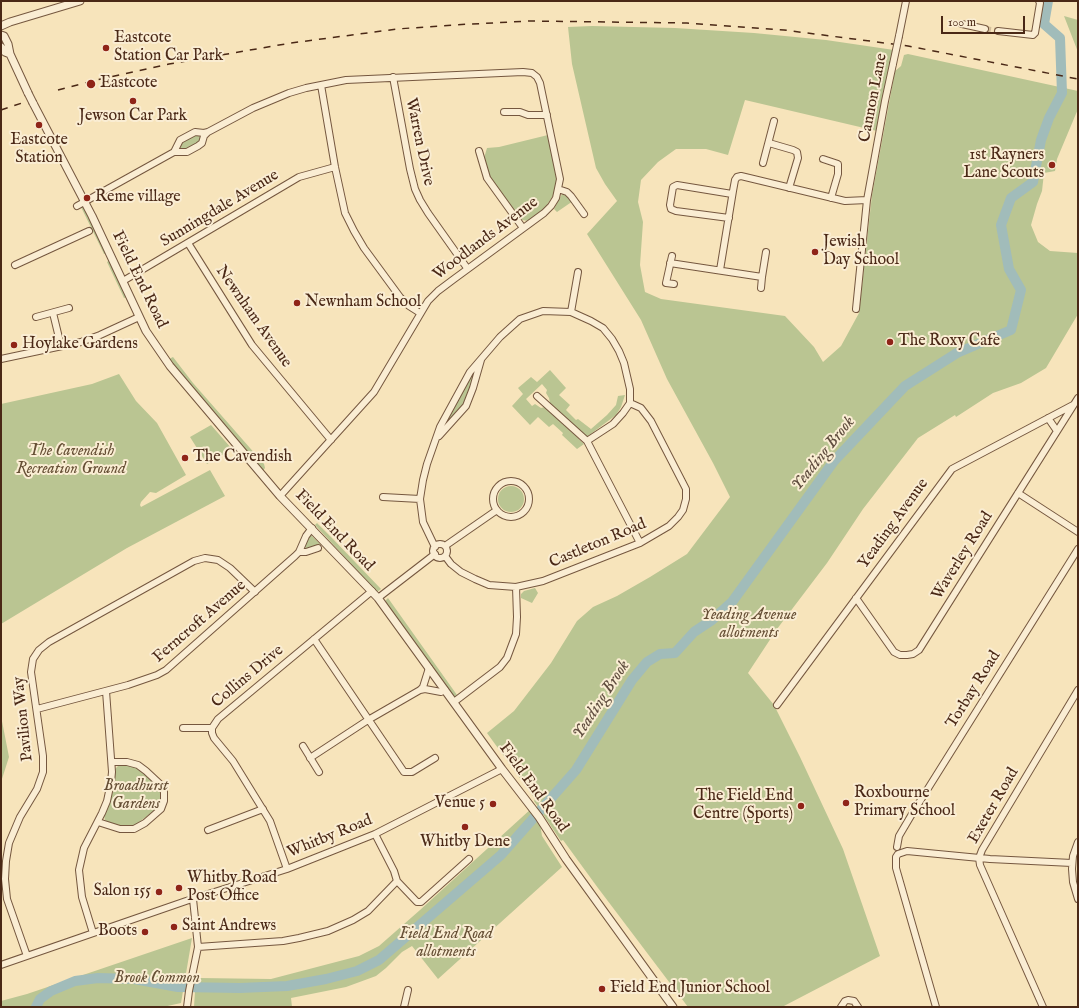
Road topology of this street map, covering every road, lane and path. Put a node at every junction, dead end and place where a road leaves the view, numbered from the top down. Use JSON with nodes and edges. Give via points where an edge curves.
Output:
{"nodes":[{"id":1,"x":80,"y":1,"type":"edge"},
{"id":2,"x":906,"y":1,"type":"edge"},
{"id":3,"x":1039,"y":1,"type":"edge"},
{"id":4,"x":962,"y":24,"type":"dead end"},
{"id":5,"x":1,"y":26,"type":"edge"},
{"id":6,"x":985,"y":28,"type":"tunnel mouth"},
{"id":7,"x":998,"y":31,"type":"tunnel mouth"},
{"id":8,"x":1,"y":34,"type":"edge"},
{"id":9,"x":1,"y":47,"type":"edge"},
{"id":10,"x":10,"y":54,"type":"junction"},
{"id":11,"x":393,"y":77,"type":"junction"},
{"id":12,"x":321,"y":85,"type":"junction"},
{"id":13,"x":504,"y":112,"type":"dead end"},
{"id":14,"x":547,"y":115,"type":"junction"},
{"id":15,"x":774,"y":121,"type":"dead end"},
{"id":16,"x":208,"y":132,"type":"junction"},
{"id":17,"x":769,"y":143,"type":"junction"},
{"id":18,"x":479,"y":151,"type":"dead end"},
{"id":19,"x":174,"y":152,"type":"junction"},
{"id":20,"x":823,"y":159,"type":"dead end"},
{"id":21,"x":763,"y":162,"type":"dead end"},
{"id":22,"x":335,"y":167,"type":"junction"},
{"id":23,"x":789,"y":188,"type":"junction"},
{"id":24,"x":558,"y":189,"type":"junction"},
{"id":25,"x":732,"y":194,"type":"junction"},
{"id":26,"x":831,"y":198,"type":"junction"},
{"id":27,"x":867,"y":200,"type":"junction"},
{"id":28,"x":85,"y":202,"type":"junction"},
{"id":29,"x":77,"y":206,"type":"dead end"},
{"id":30,"x":584,"y":214,"type":"dead end"},
{"id":31,"x":729,"y":218,"type":"junction"},
{"id":32,"x":523,"y":228,"type":"junction"},
{"id":33,"x":89,"y":231,"type":"dead end"},
{"id":34,"x":188,"y":243,"type":"junction"},
{"id":35,"x":766,"y":252,"type":"dead end"},
{"id":36,"x":672,"y":256,"type":"dead end"},
{"id":37,"x":670,"y":263,"type":"junction"},
{"id":38,"x":15,"y":265,"type":"dead end"},
{"id":39,"x":468,"y":268,"type":"junction"},
{"id":40,"x":720,"y":270,"type":"junction"},
{"id":41,"x":578,"y":272,"type":"dead end"},
{"id":42,"x":762,"y":277,"type":"junction"},
{"id":43,"x":123,"y":281,"type":"junction"},
{"id":44,"x":674,"y":284,"type":"dead end"},
{"id":45,"x":761,"y":288,"type":"dead end"},
{"id":46,"x":69,"y":308,"type":"dead end"},
{"id":47,"x":856,"y":310,"type":"dead end"},
{"id":48,"x":571,"y":312,"type":"junction"},
{"id":49,"x":53,"y":313,"type":"junction"},
{"id":50,"x":420,"y":313,"type":"junction"},
{"id":51,"x":36,"y":317,"type":"dead end"},
{"id":52,"x":139,"y":317,"type":"junction"},
{"id":53,"x":62,"y":346,"type":"junction"},
{"id":54,"x":1,"y":359,"type":"edge"},
{"id":55,"x":481,"y":359,"type":"junction"},
{"id":56,"x":537,"y":396,"type":"dead end"},
{"id":57,"x":1078,"y":398,"type":"edge"},
{"id":58,"x":630,"y":403,"type":"junction"},
{"id":59,"x":1073,"y":405,"type":"junction"},
{"id":60,"x":1048,"y":418,"type":"junction"},
{"id":61,"x":1057,"y":431,"type":"junction"},
{"id":62,"x":331,"y":440,"type":"junction"},
{"id":63,"x":587,"y":441,"type":"junction"},
{"id":64,"x":433,"y":447,"type":"junction"},
{"id":65,"x":1018,"y":493,"type":"junction"},
{"id":66,"x":280,"y":496,"type":"junction"},
{"id":67,"x":383,"y":497,"type":"dead end"},
{"id":68,"x":420,"y":499,"type":"junction"},
{"id":69,"x":497,"y":510,"type":"junction"},
{"id":70,"x":312,"y":528,"type":"junction"},
{"id":71,"x":1078,"y":532,"type":"edge"},
{"id":72,"x":640,"y":543,"type":"junction"},
{"id":73,"x":445,"y":546,"type":"junction"},
{"id":74,"x":435,"y":547,"type":"junction"},
{"id":75,"x":318,"y":548,"type":"dead end"},
{"id":76,"x":1078,"y":549,"type":"edge"},
{"id":77,"x":299,"y":552,"type":"junction"},
{"id":78,"x":435,"y":554,"type":"junction"},
{"id":79,"x":445,"y":556,"type":"junction"},
{"id":80,"x":516,"y":587,"type":"junction"},
{"id":81,"x":372,"y":591,"type":"junction"},
{"id":82,"x":255,"y":592,"type":"junction"},
{"id":83,"x":378,"y":598,"type":"junction"},
{"id":84,"x":856,"y":598,"type":"junction"},
{"id":85,"x":314,"y":639,"type":"junction"},
{"id":86,"x":428,"y":668,"type":"junction"},
{"id":87,"x":420,"y":690,"type":"junction"},
{"id":88,"x":445,"y":690,"type":"junction"},
{"id":89,"x":1078,"y":690,"type":"edge"},
{"id":90,"x":106,"y":691,"type":"junction"},
{"id":91,"x":454,"y":702,"type":"junction"},
{"id":92,"x":777,"y":705,"type":"dead end"},
{"id":93,"x":36,"y":709,"type":"junction"},
{"id":94,"x":368,"y":720,"type":"junction"},
{"id":95,"x":184,"y":728,"type":"dead end"},
{"id":96,"x":212,"y":728,"type":"junction"},
{"id":97,"x":303,"y":746,"type":"dead end"},
{"id":98,"x":310,"y":758,"type":"junction"},
{"id":99,"x":435,"y":758,"type":"dead end"},
{"id":100,"x":112,"y":762,"type":"junction"},
{"id":101,"x":502,"y":769,"type":"junction"},
{"id":102,"x":319,"y":772,"type":"dead end"},
{"id":103,"x":263,"y":809,"type":"junction"},
{"id":104,"x":98,"y":822,"type":"junction"},
{"id":105,"x":208,"y":830,"type":"dead end"},
{"id":106,"x":375,"y":834,"type":"junction"},
{"id":107,"x":1078,"y":842,"type":"edge"},
{"id":108,"x":897,"y":847,"type":"dead end"},
{"id":109,"x":979,"y":858,"type":"junction"},
{"id":110,"x":469,"y":859,"type":"dead end"},
{"id":111,"x":1072,"y":862,"type":"junction"},
{"id":112,"x":287,"y":869,"type":"junction"},
{"id":113,"x":397,"y":881,"type":"junction"},
{"id":114,"x":193,"y":899,"type":"junction"},
{"id":115,"x":1078,"y":899,"type":"edge"},
{"id":116,"x":93,"y":933,"type":"junction"},
{"id":117,"x":198,"y":947,"type":"junction"},
{"id":118,"x":27,"y":956,"type":"junction"},
{"id":119,"x":1,"y":965,"type":"edge"},
{"id":120,"x":408,"y":990,"type":"dead end"},
{"id":121,"x":187,"y":1007,"type":"edge"},
{"id":122,"x":404,"y":1007,"type":"edge"},
{"id":123,"x":673,"y":1007,"type":"edge"},
{"id":124,"x":841,"y":1007,"type":"edge"},
{"id":125,"x":858,"y":1007,"type":"edge"},
{"id":126,"x":936,"y":1007,"type":"edge"},
{"id":127,"x":1043,"y":1007,"type":"edge"}],
"edges":[{"from":1,"to":5,"type":"street"},
{"from":2,"to":27,"type":"street","name":"Cannon Lane","bridge":true},
{"from":3,"to":7,"type":"street","via":[[1033,35]]},
{"from":4,"to":6,"type":"street"},
{"from":8,"to":10,"type":"street","name":"Field End Road","via":[[8,44]]},
{"from":9,"to":10,"type":"street","name":"Field End Road"},
{"from":10,"to":28,"type":"street","name":"Field End Road","bridge":true},
{"from":11,"to":12,"type":"street","name":"Woodlands Avenue","via":[[346,80]]},
{"from":11,"to":14,"type":"street","name":"Woodlands Avenue","via":[[532,73],[540,83]]},
{"from":11,"to":39,"type":"street","name":"Warren Drive","via":[[415,189],[428,213]]},
{"from":12,"to":16,"type":"street","name":"Woodlands Avenue","via":[[273,99]]},
{"from":12,"to":22,"type":"street"},
{"from":13,"to":14,"type":"street"},
{"from":14,"to":24,"type":"street","name":"Woodlands Avenue","via":[[560,179]]},
{"from":15,"to":17,"type":"street"},
{"from":16,"to":19,"type":"street","name":"Woodlands Avenue","via":[[189,134],[180,140]]},
{"from":16,"to":19,"type":"street","name":"Woodlands Avenue","via":[[202,144],[187,152]]},
{"from":17,"to":21,"type":"street"},
{"from":17,"to":23,"type":"street","via":[[797,152],[798,158]]},
{"from":18,"to":32,"type":"street","via":[[487,178]]},
{"from":19,"to":28,"type":"street","name":"Woodlands Avenue"},
{"from":20,"to":26,"type":"street","via":[[838,164],[838,174]]},
{"from":22,"to":34,"type":"street","name":"Sunningdale Avenue","via":[[299,177]]},
{"from":22,"to":50,"type":"street","via":[[345,213],[354,231],[400,297]]},
{"from":23,"to":25,"type":"street","via":[[741,176],[735,180]]},
{"from":23,"to":26,"type":"street"},
{"from":24,"to":30,"type":"street","via":[[572,196]]},
{"from":24,"to":32,"type":"street","name":"Woodlands Avenue","via":[[551,206]]},
{"from":25,"to":31,"type":"street"},
{"from":25,"to":31,"type":"street","via":[[677,185],[673,187],[670,205],[671,209],[676,211]]},
{"from":26,"to":27,"type":"street","via":[[845,201]]},
{"from":27,"to":47,"type":"street","name":"Cannon Lane"},
{"from":28,"to":29,"type":"street","name":"Woodlands Avenue"},
{"from":28,"to":43,"type":"street","name":"Field End Road"},
{"from":31,"to":40,"type":"street"},
{"from":32,"to":39,"type":"street","name":"Woodlands Avenue"},
{"from":33,"to":38,"type":"street"},
{"from":34,"to":43,"type":"street","name":"Sunningdale Avenue"},
{"from":34,"to":62,"type":"street","name":"Newnham Avenue","via":[[252,345]]},
{"from":35,"to":42,"type":"street"},
{"from":36,"to":37,"type":"street"},
{"from":37,"to":40,"type":"street"},
{"from":37,"to":44,"type":"street","via":[[666,284]]},
{"from":39,"to":50,"type":"street","name":"Woodlands Avenue","via":[[438,291]]},
{"from":40,"to":42,"type":"street"},
{"from":41,"to":48,"type":"street"},
{"from":42,"to":45,"type":"street"},
{"from":43,"to":52,"type":"street","name":"Field End Road"},
{"from":46,"to":49,"type":"street"},
{"from":48,"to":55,"type":"street","via":[[544,312],[520,319]]},
{"from":48,"to":58,"type":"street","via":[[603,328],[612,339],[624,363]]},
{"from":49,"to":51,"type":"street"},
{"from":49,"to":53,"type":"street"},
{"from":50,"to":62,"type":"street","name":"Woodlands Avenue","via":[[378,387]]},
{"from":52,"to":53,"type":"street","via":[[100,335]]},
{"from":52,"to":66,"type":"street","name":"Field End Road","via":[[170,366]]},
{"from":53,"to":54,"type":"street"},
{"from":55,"to":64,"type":"street","via":[[462,385],[440,427]]},
{"from":55,"to":64,"type":"street","via":[[466,406],[440,435]]},
{"from":56,"to":63,"type":"street"},
{"from":57,"to":59,"type":"street","name":"Waverley Road"},
{"from":58,"to":63,"type":"street","via":[[613,424]]},
{"from":58,"to":72,"type":"street","name":"Castleton Road","via":[[641,408],[651,421],[686,489],[683,510],[678,517],[669,526]]},
{"from":59,"to":60,"type":"street","name":"Yeading Avenue"},
{"from":59,"to":61,"type":"street","name":"Waverley Road"},
{"from":60,"to":61,"type":"street"},
{"from":60,"to":84,"type":"street","name":"Yeading Avenue","via":[[952,469]]},
{"from":61,"to":65,"type":"street","name":"Waverley Road"},
{"from":62,"to":66,"type":"street","name":"Woodlands Avenue"},
{"from":63,"to":72,"type":"street"},
{"from":64,"to":68,"type":"street","via":[[422,480]]},
{"from":65,"to":71,"type":"street"},
{"from":65,"to":84,"type":"street","name":"Waverley Road","via":[[919,650],[913,654],[900,655],[894,652]]},
{"from":66,"to":70,"type":"street","name":"Field End Road"},
{"from":67,"to":68,"type":"street"},
{"from":68,"to":74,"type":"street","via":[[423,522]]},
{"from":69,"to":69,"type":"street","via":[[493,498],[500,484],[512,481],[525,487],[529,497],[522,513],[511,517]]},
{"from":69,"to":73,"type":"street"},
{"from":70,"to":77,"type":"street","name":"Ferncroft Avenue"},
{"from":70,"to":81,"type":"street","name":"Field End Road"},
{"from":72,"to":80,"type":"street","name":"Castleton Road","via":[[543,581]]},
{"from":73,"to":74,"type":"street","via":[[440,544]]},
{"from":73,"to":79,"type":"street"},
{"from":74,"to":78,"type":"street"},
{"from":75,"to":77,"type":"street"},
{"from":76,"to":108,"type":"street","name":"Torbay Road","via":[[912,814],[899,836]]},
{"from":77,"to":82,"type":"street","name":"Ferncroft Avenue"},
{"from":78,"to":79,"type":"street","via":[[439,558]]},
{"from":78,"to":83,"type":"street"},
{"from":79,"to":80,"type":"street","name":"Castleton Road","via":[[461,572],[475,579],[489,585]]},
{"from":80,"to":91,"type":"street","via":[[516,634],[507,658],[500,667]]},
{"from":81,"to":83,"type":"street","name":"Field End Road"},
{"from":81,"to":85,"type":"street","name":"Collins Drive"},
{"from":82,"to":90,"type":"street","name":"Ferncroft Avenue","via":[[161,672],[148,679]]},
{"from":82,"to":93,"type":"street","name":"Pavilion Way","via":[[218,560],[205,558],[194,561],[39,650],[33,659],[31,672]]},
{"from":83,"to":86,"type":"street","name":"Field End Road"},
{"from":84,"to":92,"type":"street","name":"Yeading Avenue"},
{"from":85,"to":94,"type":"street"},
{"from":85,"to":96,"type":"street","name":"Collins Drive","via":[[218,719]]},
{"from":86,"to":87,"type":"street"},
{"from":86,"to":88,"type":"street","name":"Field End Road"},
{"from":87,"to":88,"type":"street"},
{"from":87,"to":94,"type":"street"},
{"from":88,"to":91,"type":"street","name":"Field End Road"},
{"from":89,"to":109,"type":"street","name":"Exeter Road"},
{"from":90,"to":93,"type":"street","name":"Ferncroft Avenue"},
{"from":90,"to":100,"type":"street"},
{"from":91,"to":101,"type":"street","name":"Field End Road"},
{"from":93,"to":118,"type":"street","name":"Pavilion Way","via":[[43,772],[37,789],[12,836],[5,879],[7,899]]},
{"from":94,"to":98,"type":"street"},
{"from":94,"to":99,"type":"street","via":[[404,772],[412,772]]},
{"from":95,"to":96,"type":"street"},
{"from":96,"to":103,"type":"street","name":"Collins Drive","via":[[214,738],[233,761]]},
{"from":97,"to":98,"type":"street"},
{"from":98,"to":102,"type":"street"},
{"from":100,"to":104,"type":"street","via":[[107,801]]},
{"from":100,"to":104,"type":"street","via":[[127,762],[146,770],[161,785],[164,801],[153,816],[134,829],[120,829]]},
{"from":101,"to":106,"type":"street","name":"Whitby Road"},
{"from":101,"to":123,"type":"street","name":"Field End Road"},
{"from":103,"to":105,"type":"street"},
{"from":103,"to":112,"type":"street","name":"Collins Drive","via":[[270,821]]},
{"from":104,"to":116,"type":"street","via":[[84,848],[79,870],[82,897]]},
{"from":106,"to":112,"type":"street","name":"Whitby Road"},
{"from":106,"to":113,"type":"street"},
{"from":107,"to":111,"type":"street"},
{"from":109,"to":111,"type":"street"},
{"from":109,"to":126,"type":"street","via":[[907,851],[896,857],[896,868]]},
{"from":109,"to":127,"type":"street","name":"Exeter Road"},
{"from":110,"to":113,"type":"street","via":[[421,902],[416,902]]},
{"from":111,"to":115,"type":"street","via":[[1073,882]]},
{"from":112,"to":114,"type":"street","name":"Whitby Road"},
{"from":113,"to":117,"type":"street","via":[[368,910],[328,931],[283,941]]},
{"from":114,"to":116,"type":"street","name":"Whitby Road"},
{"from":114,"to":117,"type":"street"},
{"from":116,"to":118,"type":"street","name":"Whitby Road"},
{"from":117,"to":121,"type":"street"},
{"from":118,"to":119,"type":"street","name":"Whitby Road"},
{"from":120,"to":122,"type":"street"},
{"from":124,"to":125,"type":"street","via":[[848,1000],[854,1001]]}]}
